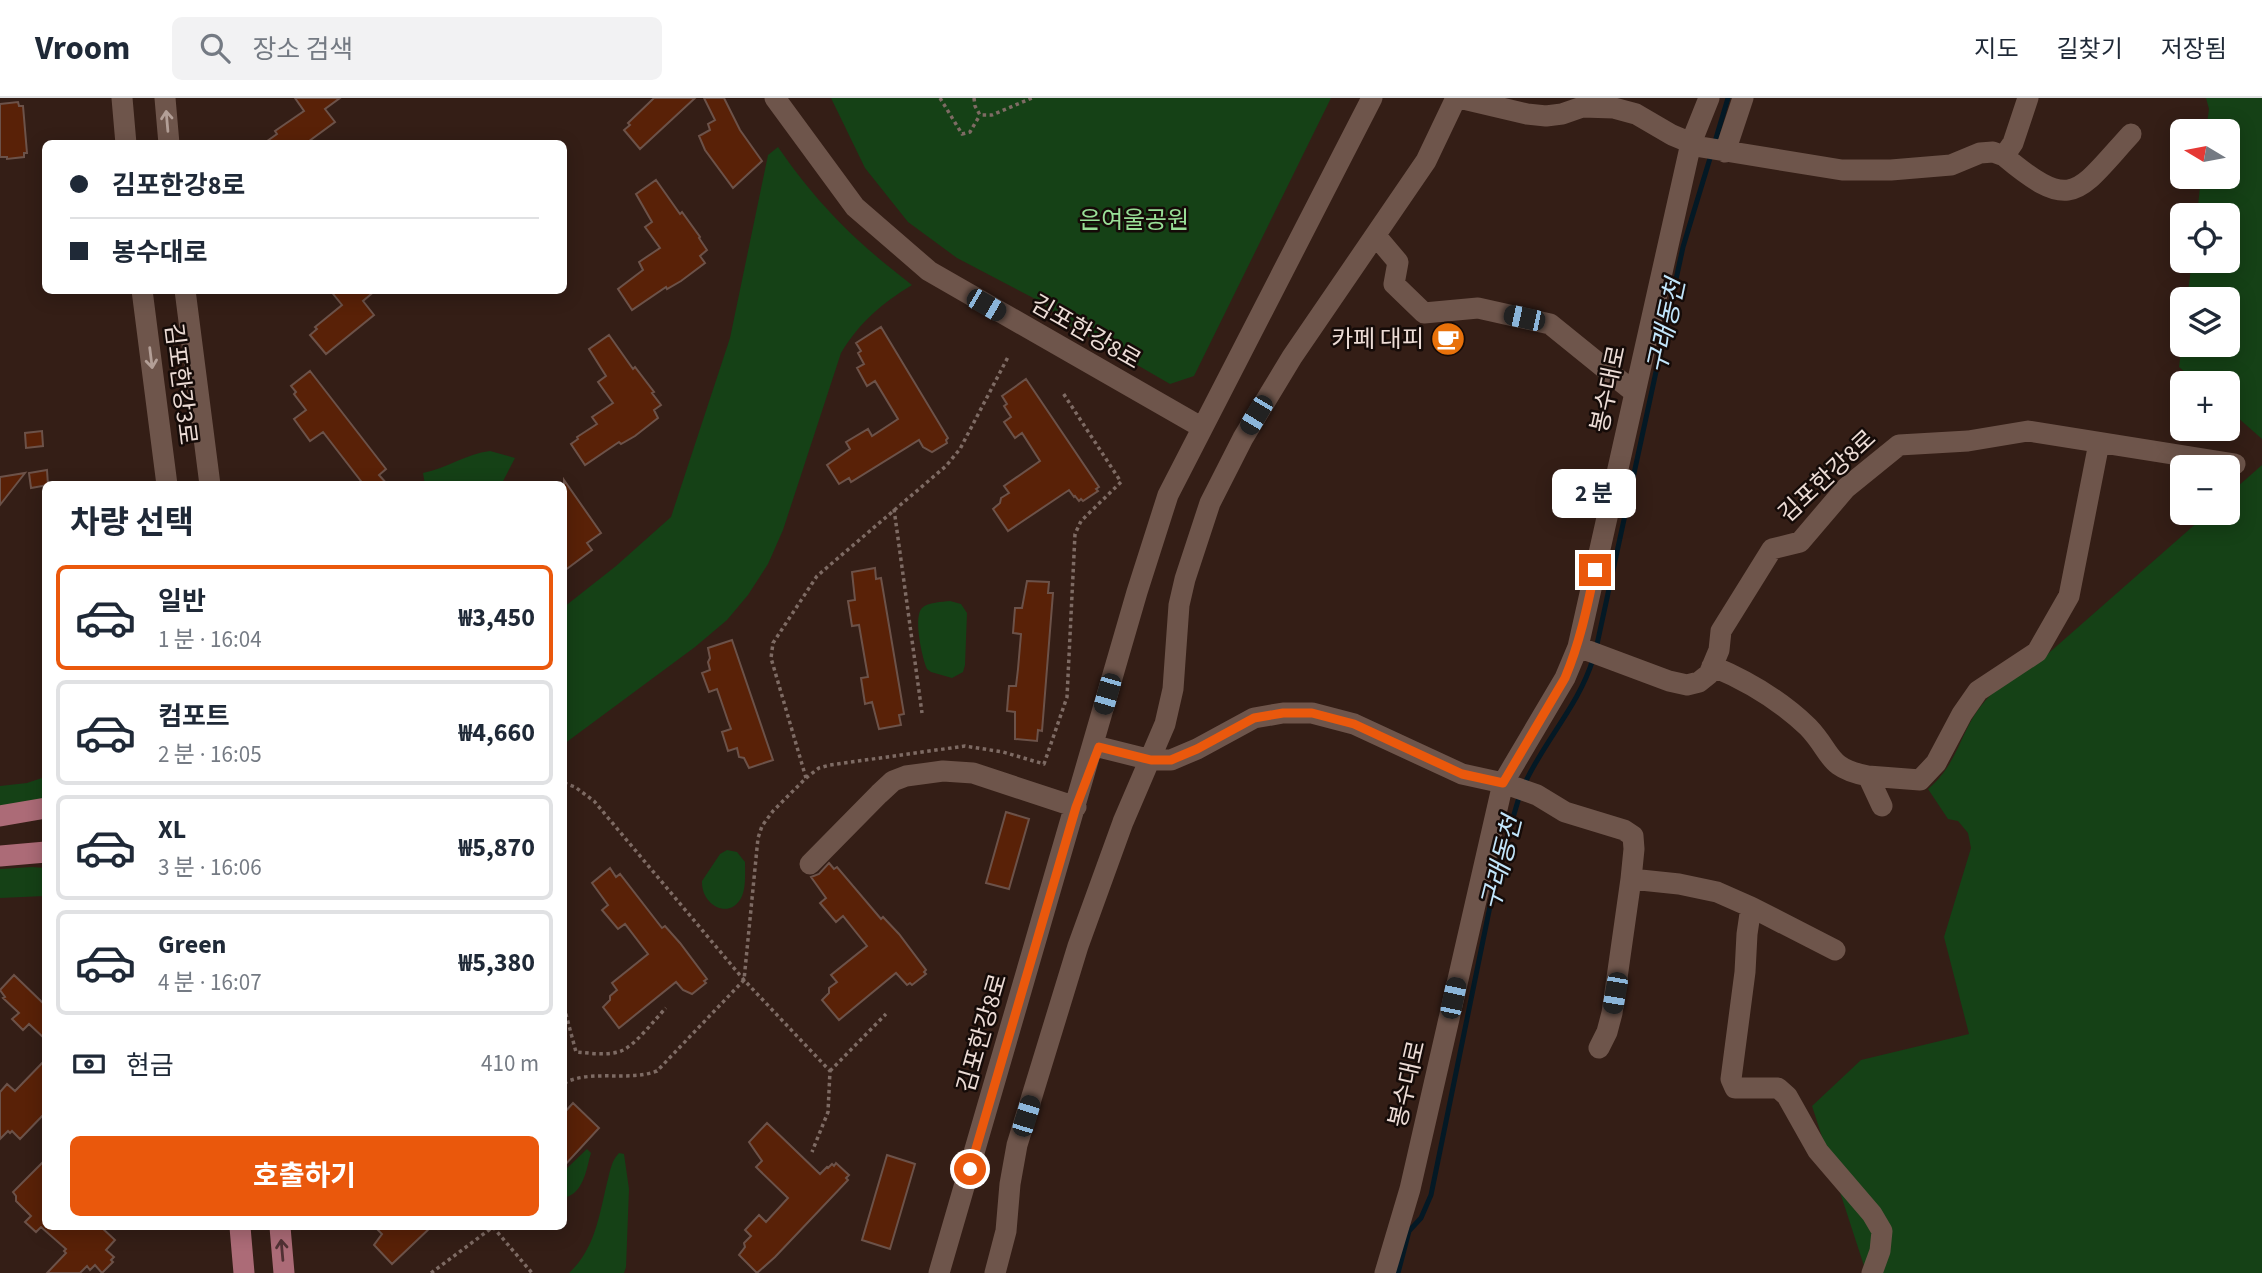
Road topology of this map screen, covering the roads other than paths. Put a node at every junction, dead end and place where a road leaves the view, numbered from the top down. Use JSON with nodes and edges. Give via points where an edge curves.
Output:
{"nodes":[{"id":1,"x":122,"y":98,"type":"edge"},
{"id":2,"x":165,"y":98,"type":"edge"},
{"id":3,"x":775,"y":98,"type":"edge"},
{"id":4,"x":1372,"y":98,"type":"edge"},
{"id":5,"x":1458,"y":98,"type":"edge"},
{"id":6,"x":1709,"y":98,"type":"edge"},
{"id":7,"x":1743,"y":98,"type":"edge"},
{"id":8,"x":2028,"y":98,"type":"edge"},
{"id":9,"x":2130,"y":134,"type":"dead end"},
{"id":10,"x":126,"y":140,"type":"edge"},
{"id":11,"x":169,"y":140,"type":"edge"},
{"id":12,"x":1696,"y":145,"type":"junction"},
{"id":13,"x":1725,"y":152,"type":"junction"},
{"id":14,"x":2004,"y":156,"type":"junction"},
{"id":15,"x":1376,"y":236,"type":"junction"},
{"id":16,"x":143,"y":294,"type":"edge"},
{"id":17,"x":186,"y":294,"type":"edge"},
{"id":18,"x":1634,"y":392,"type":"junction"},
{"id":19,"x":1201,"y":427,"type":"junction"},
{"id":20,"x":2099,"y":443,"type":"junction"},
{"id":21,"x":2177,"y":455,"type":"edge"},
{"id":22,"x":166,"y":481,"type":"edge"},
{"id":23,"x":209,"y":481,"type":"edge"},
{"id":24,"x":1590,"y":651,"type":"junction"},
{"id":25,"x":1712,"y":666,"type":"junction"},
{"id":26,"x":1099,"y":747,"type":"junction"},
{"id":27,"x":1151,"y":760,"type":"junction"},
{"id":28,"x":1868,"y":776,"type":"junction"},
{"id":29,"x":1503,"y":783,"type":"junction"},
{"id":30,"x":1882,"y":806,"type":"dead end"},
{"id":31,"x":1076,"y":807,"type":"junction"},
{"id":32,"x":42,"y":809,"type":"edge"},
{"id":33,"x":42,"y":817,"type":"edge"},
{"id":34,"x":0,"y":819,"type":"edge"},
{"id":35,"x":42,"y":853,"type":"edge"},
{"id":36,"x":0,"y":858,"type":"edge"},
{"id":37,"x":42,"y":859,"type":"edge"},
{"id":38,"x":810,"y":864,"type":"dead end"},
{"id":39,"x":1631,"y":879,"type":"junction"},
{"id":40,"x":1751,"y":907,"type":"junction"},
{"id":41,"x":1835,"y":950,"type":"dead end"},
{"id":42,"x":1599,"y":1048,"type":"dead end"},
{"id":43,"x":240,"y":1230,"type":"edge"},
{"id":44,"x":279,"y":1230,"type":"edge"},
{"id":45,"x":244,"y":1273,"type":"edge"},
{"id":46,"x":284,"y":1273,"type":"edge"},
{"id":47,"x":939,"y":1273,"type":"edge"},
{"id":48,"x":996,"y":1273,"type":"edge"},
{"id":49,"x":1385,"y":1273,"type":"edge"},
{"id":50,"x":1872,"y":1273,"type":"edge"}],
"edges":[{"from":1,"to":10,"type":"street"},
{"from":11,"to":2,"type":"street","one_way":true},
{"from":3,"to":19,"type":"street","name":"김포한강8로","via":[[855,207],[929,271]]},
{"from":4,"to":19,"type":"street","name":"김포한강8로"},
{"from":5,"to":12,"type":"street","via":[[1546,116],[1582,107],[1615,108]]},
{"from":5,"to":15,"type":"street","via":[[1426,161]]},
{"from":6,"to":12,"type":"street","name":"봉수대로"},
{"from":7,"to":13,"type":"street"},
{"from":8,"to":14,"type":"street"},
{"from":9,"to":14,"type":"street","via":[[2098,170],[2071,191],[2045,187]]},
{"from":12,"to":13,"type":"street"},
{"from":12,"to":18,"type":"street","name":"봉수대로"},
{"from":13,"to":14,"type":"street","via":[[1842,170],[1951,165],[1980,153]]},
{"from":15,"to":18,"type":"street","via":[[1398,262],[1394,284],[1424,313],[1478,308],[1550,324]]},
{"from":15,"to":27,"type":"street","via":[[1292,357],[1210,503],[1185,579],[1176,627],[1171,704]]},
{"from":16,"to":22,"type":"street","name":"김포한강3로","one_way":true},
{"from":17,"to":23,"type":"street","name":"김포한강3로"},
{"from":18,"to":24,"type":"street","name":"봉수대로"},
{"from":19,"to":26,"type":"street","name":"김포한강8로"},
{"from":19,"to":31,"type":"street","name":"김포한강8로","via":[[1168,495]]},
{"from":20,"to":21,"type":"street","name":"김포한강8로"},
{"from":20,"to":25,"type":"street","name":"김포한강8로","via":[[2028,431],[1899,445],[1846,488],[1800,542],[1772,549],[1721,631]]},
{"from":20,"to":28,"type":"street","via":[[2069,596],[2037,652],[1978,691],[1936,763],[1920,780]]},
{"from":24,"to":25,"type":"street","via":[[1687,685],[1699,682]]},
{"from":24,"to":29,"type":"street","via":[[1565,678]]},
{"from":25,"to":28,"type":"street","via":[[1759,687],[1807,727],[1833,761],[1848,772]]},
{"from":26,"to":27,"type":"street"},
{"from":26,"to":31,"type":"street","name":"김포한강8로"},
{"from":27,"to":29,"type":"street","via":[[1171,760],[1254,718],[1312,713],[1354,724],[1462,774]]},
{"from":27,"to":48,"type":"street","via":[[1084,927],[1017,1145]]},
{"from":28,"to":30,"type":"street"},
{"from":29,"to":39,"type":"street","via":[[1633,836]]},
{"from":29,"to":49,"type":"street","name":"봉수대로","via":[[1410,1189]]},
{"from":31,"to":38,"type":"street","via":[[973,774],[943,771],[906,776],[886,787]]},
{"from":31,"to":47,"type":"street","name":"김포한강8로"},
{"from":32,"to":34,"type":"main road"},
{"from":33,"to":34,"type":"main road"},
{"from":35,"to":36,"type":"main road"},
{"from":36,"to":37,"type":"main road"},
{"from":39,"to":40,"type":"street","via":[[1717,892]]},
{"from":39,"to":42,"type":"street","via":[[1612,1013]]},
{"from":40,"to":41,"type":"street"},
{"from":40,"to":50,"type":"street","via":[[1731,1079],[1735,1088],[1777,1088],[1787,1096],[1818,1151],[1882,1231]]},
{"from":43,"to":45,"type":"main road"},
{"from":46,"to":44,"type":"main road","one_way":true}]}
